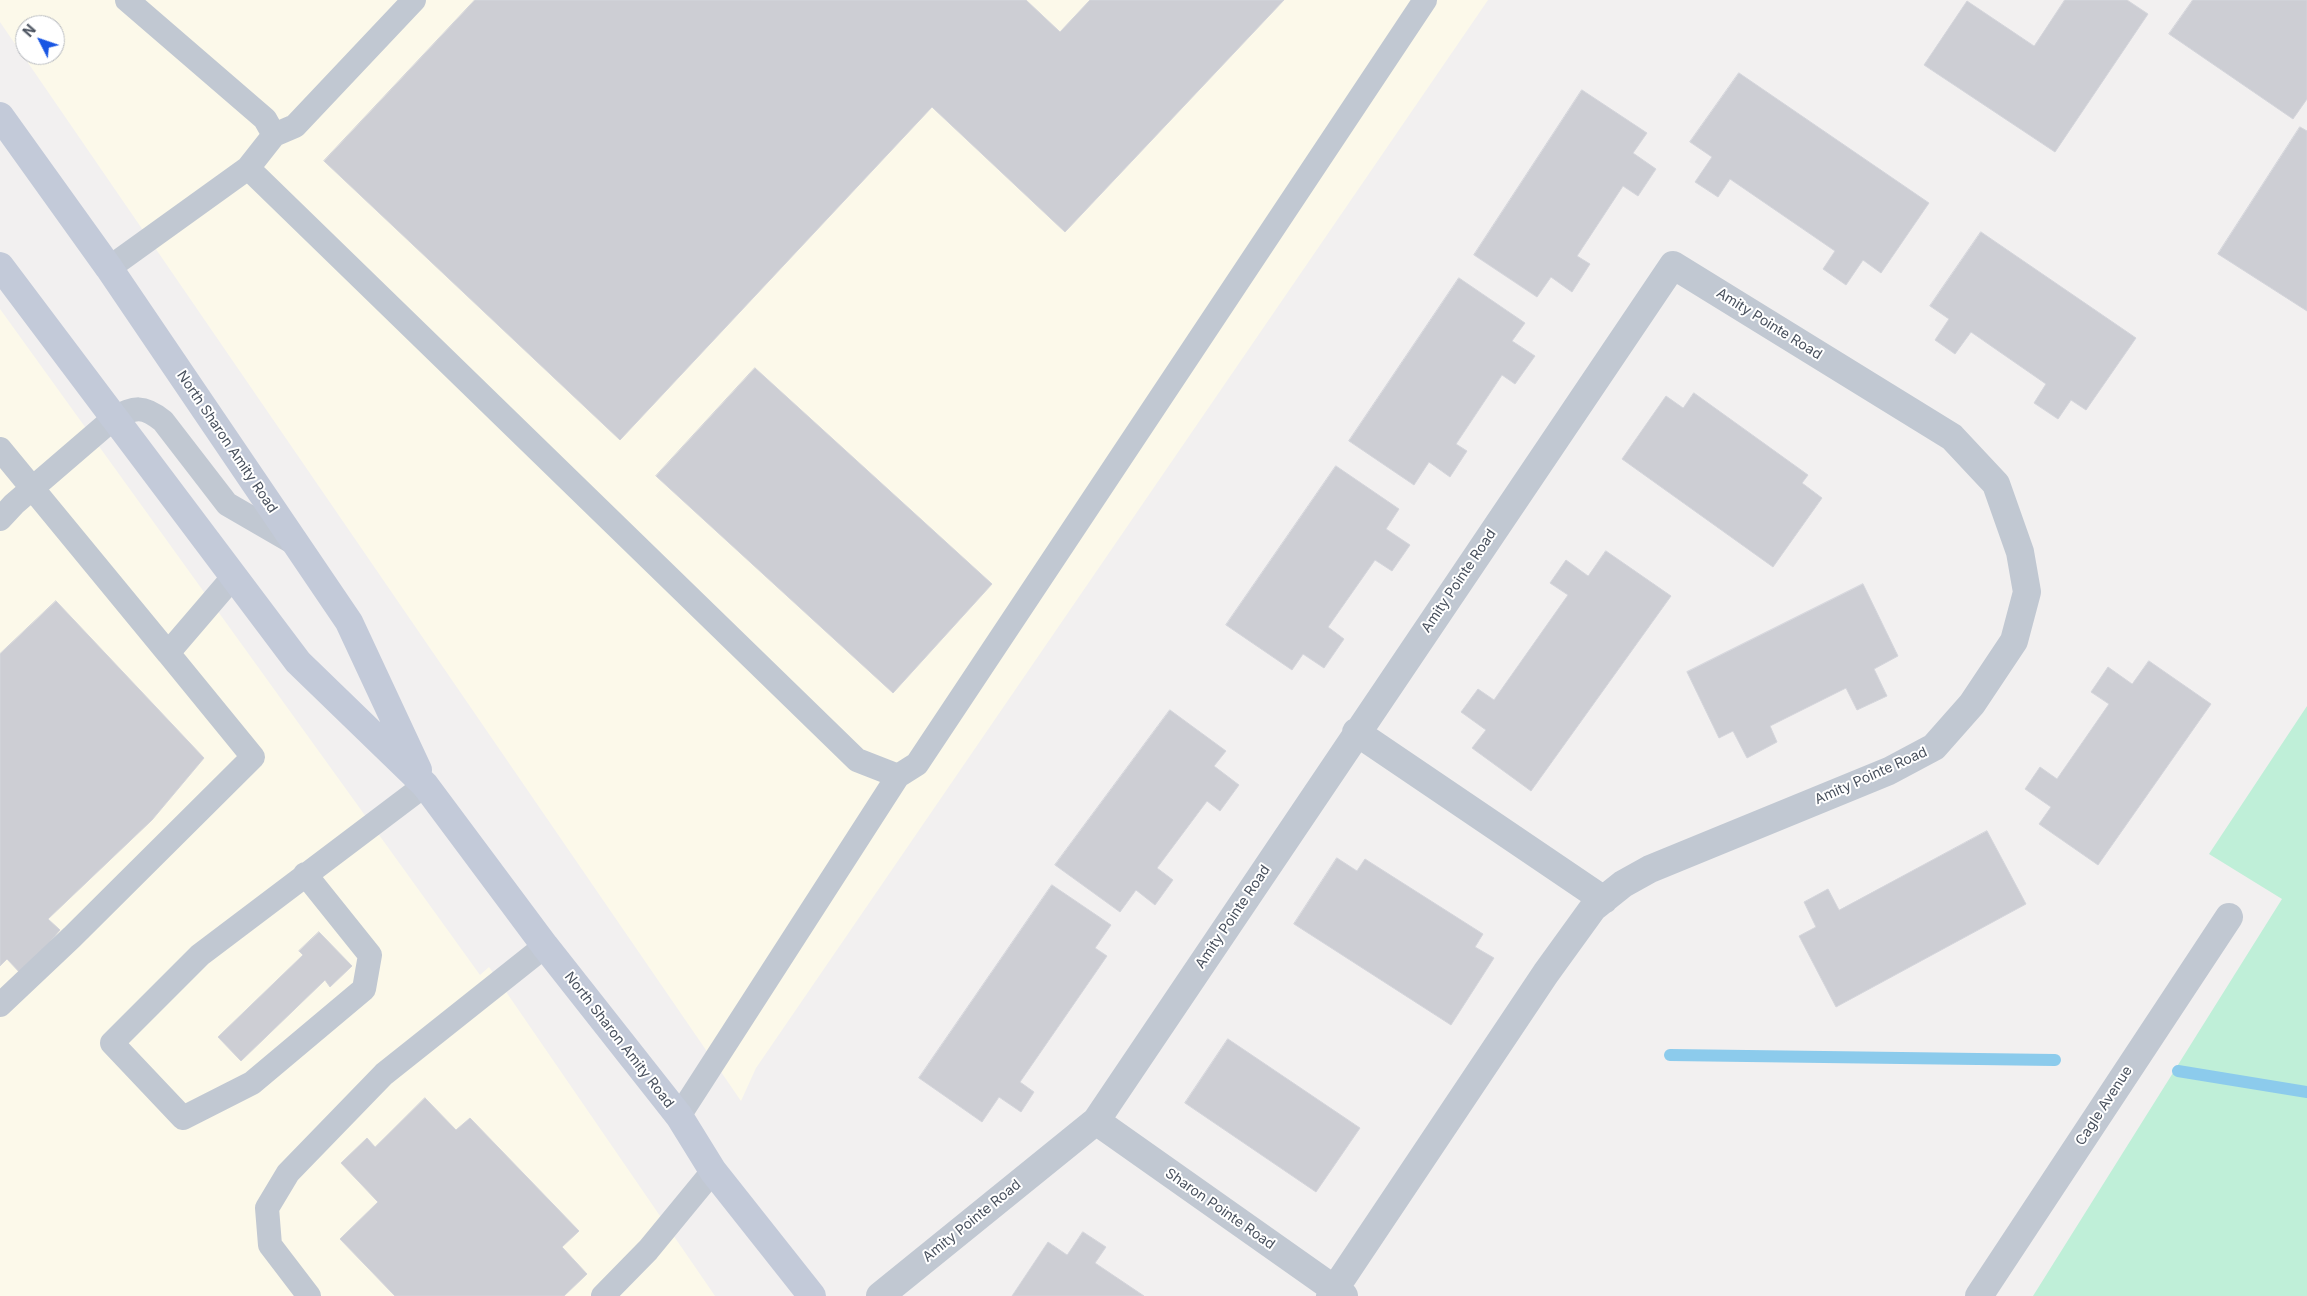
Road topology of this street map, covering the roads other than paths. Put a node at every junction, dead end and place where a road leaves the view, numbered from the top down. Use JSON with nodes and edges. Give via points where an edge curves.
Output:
{"nodes":[{"id":1,"x":127,"y":0,"type":"edge"},
{"id":2,"x":414,"y":0,"type":"edge"},
{"id":3,"x":1426,"y":0,"type":"edge"},
{"id":4,"x":0,"y":116,"type":"edge"},
{"id":5,"x":274,"y":134,"type":"junction"},
{"id":6,"x":248,"y":168,"type":"junction"},
{"id":7,"x":0,"y":266,"type":"edge"},
{"id":8,"x":109,"y":268,"type":"junction"},
{"id":9,"x":114,"y":418,"type":"junction"},
{"id":10,"x":0,"y":449,"type":"edge"},
{"id":11,"x":32,"y":489,"type":"junction"},
{"id":12,"x":0,"y":519,"type":"edge"},
{"id":13,"x":296,"y":544,"type":"junction"},
{"id":14,"x":234,"y":576,"type":"junction"},
{"id":15,"x":168,"y":653,"type":"junction"},
{"id":16,"x":1356,"y":732,"type":"junction"},
{"id":17,"x":898,"y":776,"type":"junction"},
{"id":18,"x":425,"y":784,"type":"junction"},
{"id":19,"x":305,"y":874,"type":"junction"},
{"id":20,"x":1604,"y":900,"type":"junction"},
{"id":21,"x":2229,"y":917,"type":"dead end"},
{"id":22,"x":545,"y":946,"type":"junction"},
{"id":23,"x":0,"y":1005,"type":"edge"},
{"id":24,"x":679,"y":1116,"type":"junction"},
{"id":25,"x":1096,"y":1121,"type":"junction"},
{"id":26,"x":712,"y":1171,"type":"junction"},
{"id":27,"x":1336,"y":1294,"type":"edge"},
{"id":28,"x":309,"y":1296,"type":"edge"},
{"id":29,"x":602,"y":1296,"type":"edge"},
{"id":30,"x":812,"y":1296,"type":"edge"},
{"id":31,"x":880,"y":1296,"type":"edge"},
{"id":32,"x":1979,"y":1296,"type":"edge"}],
"edges":[{"from":1,"to":5,"type":"lane","via":[[265,119]]},
{"from":2,"to":5,"type":"lane","via":[[295,126]]},
{"from":3,"to":17,"type":"lane","via":[[917,764]]},
{"from":4,"to":8,"type":"main road","name":"North Sharon Amity Road"},
{"from":5,"to":6,"type":"lane"},
{"from":6,"to":8,"type":"lane"},
{"from":6,"to":17,"type":"lane","via":[[857,760]]},
{"from":7,"to":9,"type":"main road","name":"North Sharon Amity Road"},
{"from":8,"to":13,"type":"main road","name":"North Sharon Amity Road"},
{"from":9,"to":11,"type":"lane"},
{"from":9,"to":13,"type":"lane","via":[[139,408],[163,420],[227,504]]},
{"from":9,"to":14,"type":"main road","name":"North Sharon Amity Road"},
{"from":10,"to":11,"type":"lane"},
{"from":11,"to":12,"type":"lane"},
{"from":11,"to":15,"type":"lane"},
{"from":13,"to":18,"type":"main road","name":"North Sharon Amity Road","via":[[349,622]]},
{"from":14,"to":15,"type":"lane"},
{"from":14,"to":18,"type":"main road","name":"North Sharon Amity Road","via":[[298,662]]},
{"from":15,"to":23,"type":"lane","via":[[253,757]]},
{"from":16,"to":20,"type":"street"},
{"from":16,"to":20,"type":"street","name":"Amity Pointe Road","via":[[1674,265],[1952,437],[1996,484],[2020,552],[2027,592],[2014,641],[1972,704],[1934,747],[1919,755],[1880,775],[1650,869],[1623,884]]},
{"from":16,"to":25,"type":"street","name":"Amity Pointe Road"},
{"from":17,"to":24,"type":"lane"},
{"from":18,"to":19,"type":"lane"},
{"from":18,"to":22,"type":"main road","name":"North Sharon Amity Road"},
{"from":19,"to":19,"type":"lane","via":[[200,955],[112,1043],[184,1118],[252,1083],[364,988],[370,955]]},
{"from":20,"to":27,"type":"street","name":"Amity Pointe Road","via":[[1593,908],[1546,973]]},
{"from":21,"to":32,"type":"street","name":"Cagle Avenue"},
{"from":22,"to":24,"type":"main road","name":"North Sharon Amity Road"},
{"from":22,"to":28,"type":"lane","via":[[384,1074],[288,1174],[267,1208],[270,1245]]},
{"from":24,"to":26,"type":"main road","name":"North Sharon Amity Road"},
{"from":25,"to":27,"type":"street","name":"Sharon Pointe Road"},
{"from":25,"to":31,"type":"street","name":"Amity Pointe Road"},
{"from":26,"to":29,"type":"lane","via":[[648,1250]]},
{"from":26,"to":30,"type":"main road","name":"North Sharon Amity Road"}]}
